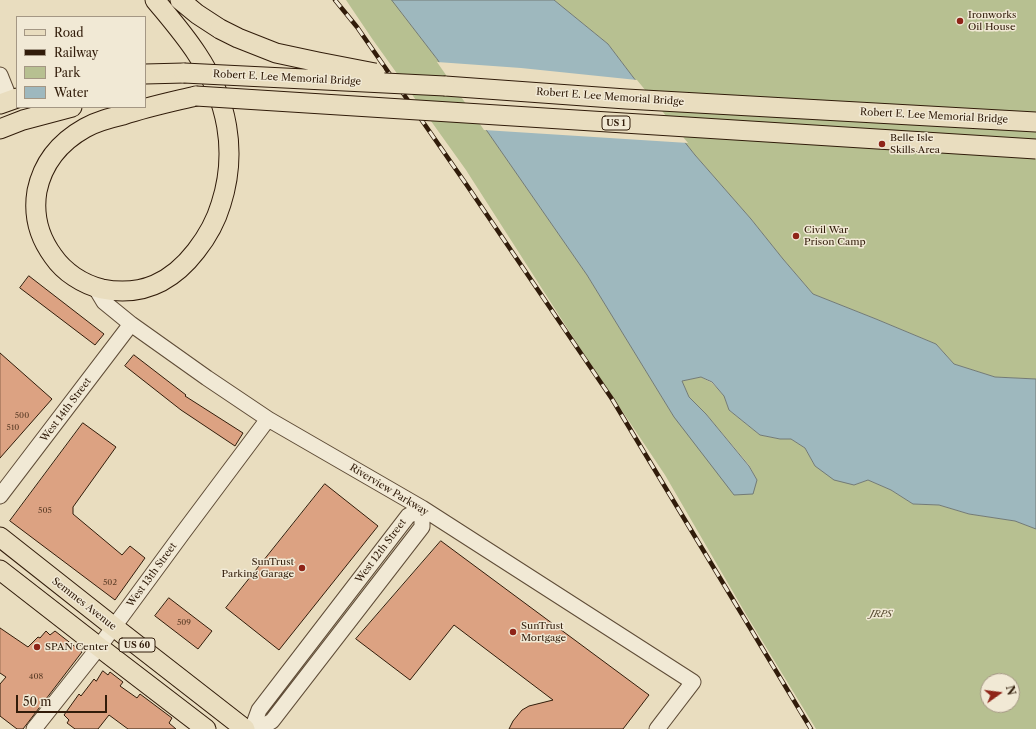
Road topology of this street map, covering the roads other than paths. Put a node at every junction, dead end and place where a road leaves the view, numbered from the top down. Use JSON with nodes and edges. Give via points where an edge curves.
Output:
{"nodes":[{"id":1,"x":155,"y":0,"type":"edge"},
{"id":2,"x":180,"y":0,"type":"edge"},
{"id":3,"x":146,"y":74,"type":"edge"},
{"id":4,"x":0,"y":75,"type":"edge"},
{"id":5,"x":445,"y":86,"type":"junction"},
{"id":6,"x":196,"y":96,"type":"junction"},
{"id":7,"x":146,"y":97,"type":"edge"},
{"id":8,"x":9,"y":101,"type":"edge"},
{"id":9,"x":64,"y":108,"type":"edge"},
{"id":10,"x":146,"y":108,"type":"edge"},
{"id":11,"x":146,"y":108,"type":"edge"},
{"id":12,"x":1036,"y":122,"type":"edge"},
{"id":13,"x":0,"y":129,"type":"edge"},
{"id":14,"x":1036,"y":149,"type":"edge"},
{"id":15,"x":95,"y":287,"type":"junction"},
{"id":16,"x":131,"y":324,"type":"junction"},
{"id":17,"x":268,"y":419,"type":"junction"},
{"id":18,"x":0,"y":496,"type":"edge"},
{"id":19,"x":422,"y":508,"type":"junction"},
{"id":20,"x":0,"y":537,"type":"edge"},
{"id":21,"x":0,"y":570,"type":"edge"},
{"id":22,"x":114,"y":627,"type":"junction"},
{"id":23,"x":99,"y":647,"type":"junction"},
{"id":24,"x":34,"y":729,"type":"edge"},
{"id":25,"x":206,"y":729,"type":"edge"},
{"id":26,"x":245,"y":729,"type":"edge"},
{"id":27,"x":252,"y":729,"type":"edge"},
{"id":28,"x":258,"y":729,"type":"edge"},
{"id":29,"x":657,"y":729,"type":"edge"}],
"edges":[{"from":1,"to":15,"type":"main road","via":[[197,54],[216,90],[225,115],[230,147],[226,186],[213,225],[182,268],[163,282],[141,289],[125,291]]},
{"from":2,"to":5,"type":"main road","bridge":true,"via":[[220,29],[276,53]]},
{"from":3,"to":5,"type":"main road","name":"Robert E. Lee Memorial Bridge","bridge":true,"via":[[184,73]]},
{"from":4,"to":8,"type":"street"},
{"from":5,"to":12,"type":"main road","name":"Robert E. Lee Memorial Bridge"},
{"from":6,"to":7,"type":"main road","number":"US 1"},
{"from":6,"to":11,"type":"main road"},
{"from":6,"to":14,"type":"main road","number":"US 1","bridge":true},
{"from":9,"to":13,"type":"main road"},
{"from":10,"to":15,"type":"main road","via":[[93,124],[63,144],[48,162],[39,185],[36,212],[38,225],[48,250],[64,269],[82,282]]},
{"from":15,"to":16,"type":"street","name":"Riverview Parkway","via":[[104,302]]},
{"from":16,"to":17,"type":"street","name":"Riverview Parkway"},
{"from":16,"to":18,"type":"street","name":"West 14th Street"},
{"from":17,"to":19,"type":"street","name":"Riverview Parkway"},
{"from":17,"to":22,"type":"street","name":"West 13th Street"},
{"from":19,"to":27,"type":"street","name":"West 12th Street","via":[[408,516],[259,710]]},
{"from":19,"to":28,"type":"street","name":"West 12th Street","via":[[422,527],[272,720]]},
{"from":19,"to":29,"type":"street","name":"Riverview Parkway","via":[[693,682]]},
{"from":20,"to":22,"type":"main road","name":"Semmes Avenue","number":"US 60"},
{"from":21,"to":23,"type":"main road","number":"US 60"},
{"from":22,"to":23,"type":"street","name":"West 13th Street"},
{"from":22,"to":26,"type":"main road","name":"Semmes Avenue","number":"US 60"},
{"from":23,"to":24,"type":"street","name":"West 13th Street"},
{"from":23,"to":25,"type":"main road","number":"US 60"}]}
